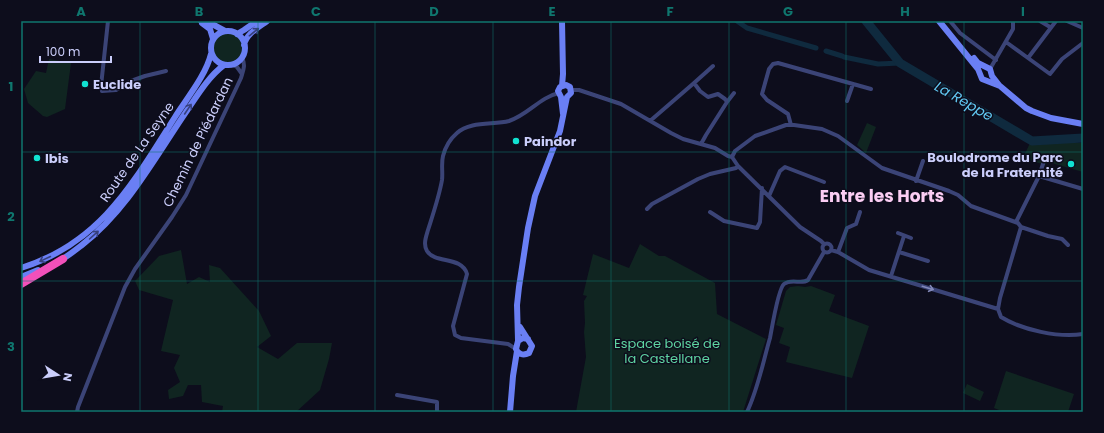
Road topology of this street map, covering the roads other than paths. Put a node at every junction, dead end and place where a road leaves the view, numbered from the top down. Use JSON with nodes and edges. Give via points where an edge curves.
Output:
{"nodes":[{"id":1,"x":108,"y":21,"type":"edge"},
{"id":2,"x":200,"y":21,"type":"edge"},
{"id":3,"x":257,"y":21,"type":"edge"},
{"id":4,"x":268,"y":21,"type":"edge"},
{"id":5,"x":562,"y":21,"type":"edge"},
{"id":6,"x":566,"y":21,"type":"edge"},
{"id":7,"x":939,"y":21,"type":"edge"},
{"id":8,"x":943,"y":21,"type":"edge"},
{"id":9,"x":950,"y":21,"type":"edge"},
{"id":10,"x":1013,"y":21,"type":"edge"},
{"id":11,"x":1040,"y":21,"type":"edge"},
{"id":12,"x":1056,"y":21,"type":"edge"},
{"id":13,"x":1067,"y":21,"type":"edge"},
{"id":14,"x":1050,"y":27,"type":"junction"},
{"id":15,"x":1083,"y":28,"type":"edge"},
{"id":16,"x":225,"y":31,"type":"junction"},
{"id":17,"x":237,"y":34,"type":"junction"},
{"id":18,"x":213,"y":39,"type":"junction"},
{"id":19,"x":1006,"y":42,"type":"junction"},
{"id":20,"x":1083,"y":43,"type":"edge"},
{"id":21,"x":244,"y":45,"type":"junction"},
{"id":22,"x":211,"y":54,"type":"junction"},
{"id":23,"x":242,"y":58,"type":"junction"},
{"id":24,"x":1028,"y":58,"type":"junction"},
{"id":25,"x":996,"y":60,"type":"junction"},
{"id":26,"x":233,"y":64,"type":"junction"},
{"id":27,"x":224,"y":65,"type":"junction"},
{"id":28,"x":713,"y":66,"type":"dead end"},
{"id":29,"x":166,"y":71,"type":"dead end"},
{"id":30,"x":980,"y":72,"type":"junction"},
{"id":31,"x":988,"y":73,"type":"junction"},
{"id":32,"x":242,"y":74,"type":"junction"},
{"id":33,"x":694,"y":83,"type":"junction"},
{"id":34,"x":853,"y":84,"type":"junction"},
{"id":35,"x":567,"y":87,"type":"junction"},
{"id":36,"x":871,"y":89,"type":"dead end"},
{"id":37,"x":734,"y":93,"type":"dead end"},
{"id":38,"x":562,"y":96,"type":"junction"},
{"id":39,"x":847,"y":101,"type":"dead end"},
{"id":40,"x":727,"y":102,"type":"junction"},
{"id":41,"x":650,"y":121,"type":"junction"},
{"id":42,"x":791,"y":124,"type":"junction"},
{"id":43,"x":1083,"y":124,"type":"edge"},
{"id":44,"x":701,"y":144,"type":"junction"},
{"id":45,"x":730,"y":155,"type":"junction"},
{"id":46,"x":923,"y":161,"type":"dead end"},
{"id":47,"x":1043,"y":164,"type":"dead end"},
{"id":48,"x":738,"y":166,"type":"junction"},
{"id":49,"x":1039,"y":176,"type":"junction"},
{"id":50,"x":916,"y":181,"type":"junction"},
{"id":51,"x":824,"y":182,"type":"dead end"},
{"id":52,"x":762,"y":188,"type":"junction"},
{"id":53,"x":1083,"y":189,"type":"edge"},
{"id":54,"x":769,"y":196,"type":"junction"},
{"id":55,"x":647,"y":208,"type":"dead end"},
{"id":56,"x":710,"y":212,"type":"dead end"},
{"id":57,"x":860,"y":212,"type":"dead end"},
{"id":58,"x":1016,"y":222,"type":"junction"},
{"id":59,"x":1021,"y":227,"type":"junction"},
{"id":60,"x":898,"y":233,"type":"dead end"},
{"id":61,"x":904,"y":236,"type":"junction"},
{"id":62,"x":911,"y":238,"type":"dead end"},
{"id":63,"x":824,"y":244,"type":"junction"},
{"id":64,"x":1068,"y":245,"type":"dead end"},
{"id":65,"x":831,"y":250,"type":"junction"},
{"id":66,"x":824,"y":252,"type":"junction"},
{"id":67,"x":838,"y":252,"type":"junction"},
{"id":68,"x":899,"y":252,"type":"junction"},
{"id":69,"x":63,"y":259,"type":"junction"},
{"id":70,"x":928,"y":261,"type":"dead end"},
{"id":71,"x":21,"y":268,"type":"edge"},
{"id":72,"x":21,"y":276,"type":"edge"},
{"id":73,"x":891,"y":276,"type":"junction"},
{"id":74,"x":21,"y":284,"type":"edge"},
{"id":75,"x":998,"y":309,"type":"junction"},
{"id":76,"x":519,"y":326,"type":"junction"},
{"id":77,"x":1083,"y":334,"type":"edge"},
{"id":78,"x":528,"y":339,"type":"junction"},
{"id":79,"x":518,"y":341,"type":"junction"},
{"id":80,"x":508,"y":344,"type":"junction"},
{"id":81,"x":516,"y":350,"type":"junction"},
{"id":82,"x":524,"y":355,"type":"junction"},
{"id":83,"x":514,"y":369,"type":"junction"},
{"id":84,"x":397,"y":395,"type":"dead end"},
{"id":85,"x":78,"y":412,"type":"edge"},
{"id":86,"x":437,"y":412,"type":"edge"},
{"id":87,"x":510,"y":412,"type":"edge"},
{"id":88,"x":747,"y":412,"type":"edge"}],
"edges":[{"from":1,"to":29,"type":"street","via":[[102,91],[116,90],[140,78]]},
{"from":2,"to":16,"type":"main road"},
{"from":2,"to":18,"type":"main road","via":[[210,30]]},
{"from":3,"to":17,"type":"main road"},
{"from":21,"to":4,"type":"main road","one_way":true,"via":[[249,35]]},
{"from":5,"to":35,"type":"main road","via":[[563,74]]},
{"from":6,"to":35,"type":"main road"},
{"from":7,"to":30,"type":"main road"},
{"from":8,"to":31,"type":"main road"},
{"from":9,"to":25,"type":"street","via":[[960,33]]},
{"from":10,"to":19,"type":"street","via":[[1013,29]]},
{"from":11,"to":14,"type":"street"},
{"from":12,"to":14,"type":"street"},
{"from":13,"to":15,"type":"street"},
{"from":14,"to":24,"type":"street"},
{"from":16,"to":17,"type":"main road"},
{"from":16,"to":18,"type":"main road"},
{"from":17,"to":21,"type":"main road"},
{"from":18,"to":22,"type":"main road"},
{"from":19,"to":24,"type":"street"},
{"from":19,"to":25,"type":"street"},
{"from":20,"to":24,"type":"street","via":[[1062,59],[1050,74]]},
{"from":21,"to":23,"type":"main road"},
{"from":22,"to":27,"type":"main road"},
{"from":22,"to":71,"type":"main road","name":"Route de La Seyne","one_way":true,"via":[[210,61],[193,90],[113,209],[72,244],[45,259]]},
{"from":23,"to":26,"type":"main road"},
{"from":23,"to":32,"type":"street"},
{"from":25,"to":31,"type":"street"},
{"from":26,"to":27,"type":"main road"},
{"from":26,"to":32,"type":"street"},
{"from":69,"to":27,"type":"main road","name":"Route de La Seyne","one_way":true,"via":[[92,237],[120,208],[196,97]]},
{"from":28,"to":33,"type":"street"},
{"from":30,"to":31,"type":"main road","via":[[982,69]]},
{"from":30,"to":31,"type":"main road","via":[[981,78]]},
{"from":31,"to":43,"type":"main road","via":[[1026,108],[1051,118]]},
{"from":32,"to":85,"type":"street","name":"Chemin de Piédardan","via":[[186,195],[125,287]]},
{"from":33,"to":40,"type":"street","via":[[708,97],[718,94]]},
{"from":33,"to":41,"type":"street"},
{"from":34,"to":36,"type":"street"},
{"from":34,"to":39,"type":"street"},
{"from":34,"to":42,"type":"street","via":[[778,63],[772,64],[762,94],[788,114]]},
{"from":35,"to":38,"type":"main road","via":[[559,89]]},
{"from":35,"to":38,"type":"main road","via":[[570,95]]},
{"from":35,"to":41,"type":"street","via":[[621,104]]},
{"from":37,"to":40,"type":"street"},
{"from":38,"to":76,"type":"main road","via":[[563,114],[558,135],[535,196],[529,223],[519,287]]},
{"from":38,"to":80,"type":"street","via":[[550,96],[522,116],[508,121],[467,126],[447,145],[443,155],[442,179],[425,243],[427,251],[432,256],[460,264],[467,274],[453,326],[455,334],[461,338]]},
{"from":40,"to":44,"type":"street"},
{"from":41,"to":44,"type":"street","via":[[677,136]]},
{"from":42,"to":45,"type":"street","via":[[755,136]]},
{"from":42,"to":50,"type":"street","via":[[838,136],[876,164]]},
{"from":44,"to":45,"type":"street"},
{"from":45,"to":48,"type":"street"},
{"from":46,"to":50,"type":"street"},
{"from":47,"to":49,"type":"street"},
{"from":48,"to":52,"type":"street"},
{"from":48,"to":55,"type":"street","via":[[698,179]]},
{"from":49,"to":53,"type":"street"},
{"from":49,"to":58,"type":"street"},
{"from":50,"to":58,"type":"street","via":[[958,195],[971,206]]},
{"from":51,"to":54,"type":"street","via":[[785,167],[780,170]]},
{"from":52,"to":54,"type":"street"},
{"from":52,"to":56,"type":"street","via":[[760,222],[757,228],[724,221]]},
{"from":54,"to":63,"type":"street","via":[[800,227]]},
{"from":57,"to":67,"type":"street","via":[[856,224],[847,228]]},
{"from":58,"to":59,"type":"street"},
{"from":59,"to":64,"type":"street","via":[[1062,239]]},
{"from":59,"to":75,"type":"street"},
{"from":60,"to":61,"type":"street"},
{"from":61,"to":62,"type":"street"},
{"from":61,"to":68,"type":"street"},
{"from":63,"to":65,"type":"street","via":[[830,245]]},
{"from":63,"to":66,"type":"street"},
{"from":65,"to":66,"type":"street"},
{"from":65,"to":67,"type":"street"},
{"from":66,"to":88,"type":"street","via":[[808,280],[789,282],[782,287],[760,375]]},
{"from":67,"to":73,"type":"street","via":[[863,267]]},
{"from":68,"to":70,"type":"street"},
{"from":68,"to":73,"type":"street"},
{"from":69,"to":72,"type":"main road","name":"Route de La Seyne"},
{"from":69,"to":74,"type":"highway"},
{"from":73,"to":75,"type":"street","one_way":true},
{"from":75,"to":77,"type":"street","via":[[1001,317],[1040,332],[1058,335]]},
{"from":76,"to":78,"type":"main road"},
{"from":76,"to":79,"type":"main road"},
{"from":78,"to":79,"type":"main road"},
{"from":78,"to":82,"type":"main road","via":[[532,348]]},
{"from":79,"to":80,"type":"street"},
{"from":79,"to":81,"type":"main road"},
{"from":80,"to":81,"type":"street"},
{"from":81,"to":82,"type":"main road"},
{"from":81,"to":83,"type":"main road"},
{"from":82,"to":83,"type":"main road"},
{"from":83,"to":87,"type":"main road"},
{"from":84,"to":86,"type":"street","via":[[438,402]]}]}
